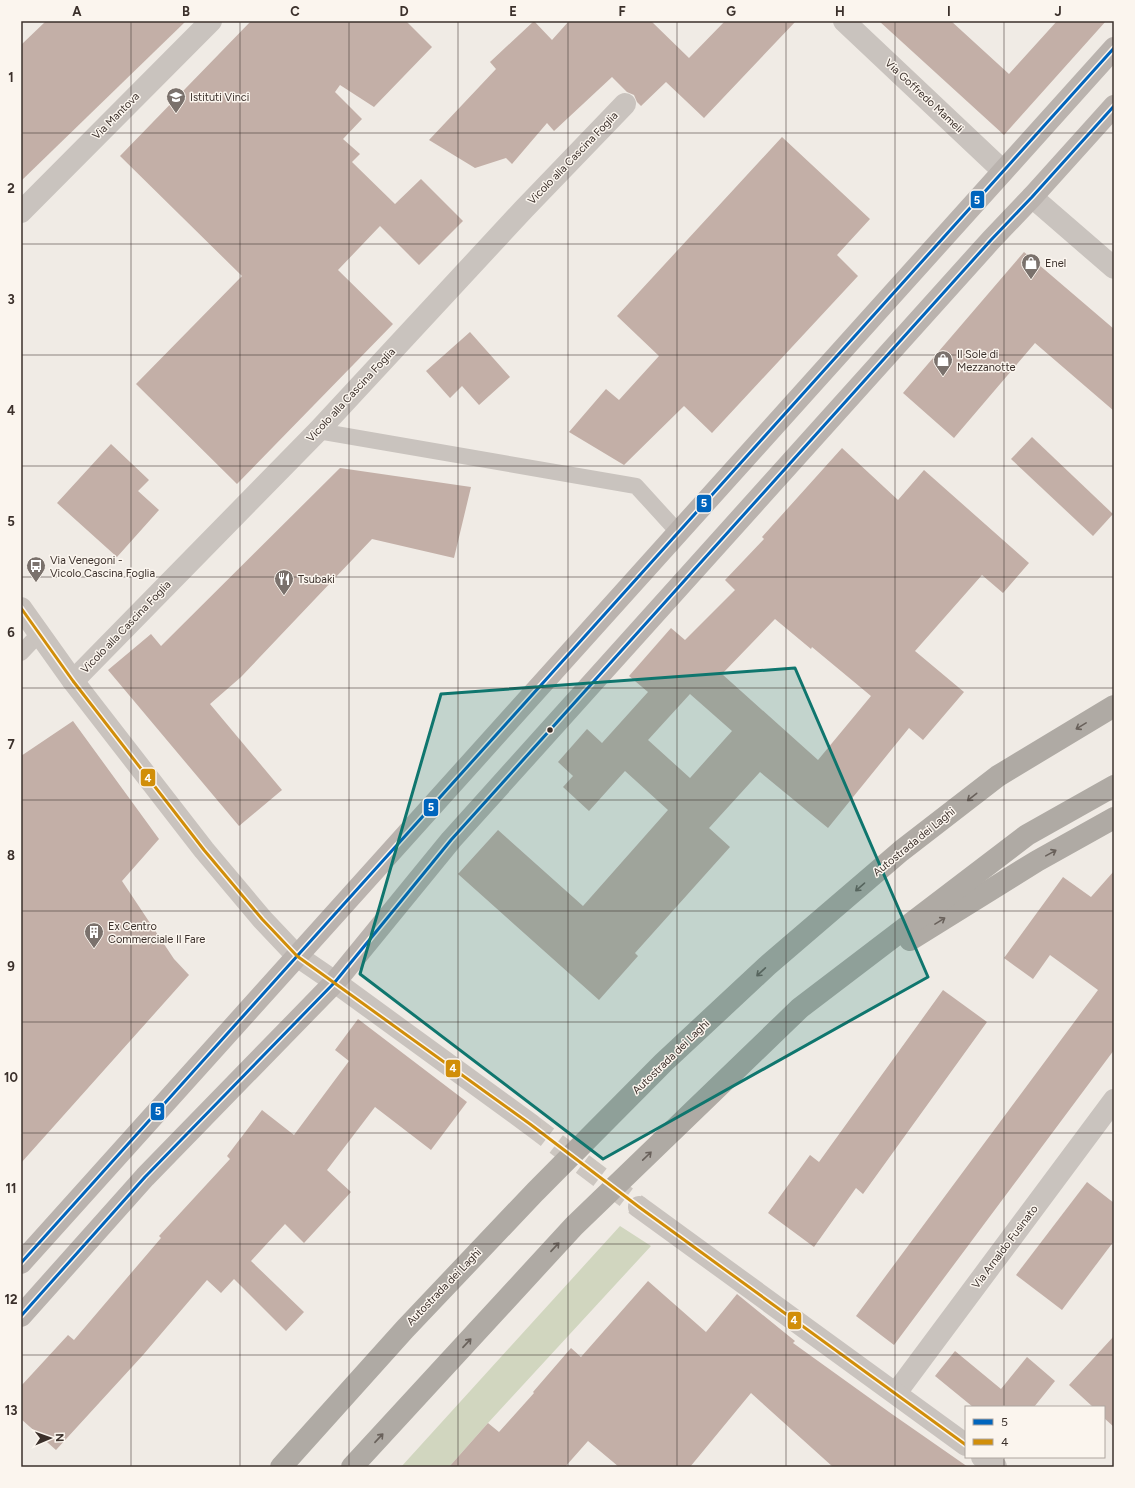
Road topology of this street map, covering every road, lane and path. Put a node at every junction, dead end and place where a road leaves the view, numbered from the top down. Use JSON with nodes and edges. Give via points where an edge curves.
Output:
{"nodes":[{"id":1,"x":211,"y":21,"type":"edge"},
{"id":2,"x":849,"y":26,"type":"edge"},
{"id":3,"x":1114,"y":48,"type":"edge"},
{"id":4,"x":625,"y":104,"type":"dead end"},
{"id":5,"x":1114,"y":106,"type":"edge"},
{"id":6,"x":1003,"y":171,"type":"junction"},
{"id":7,"x":1032,"y":197,"type":"junction"},
{"id":8,"x":21,"y":212,"type":"edge"},
{"id":9,"x":1114,"y":268,"type":"edge"},
{"id":10,"x":318,"y":431,"type":"junction"},
{"id":11,"x":678,"y":532,"type":"junction"},
{"id":12,"x":21,"y":608,"type":"edge"},
{"id":13,"x":39,"y":634,"type":"junction"},
{"id":14,"x":21,"y":653,"type":"edge"},
{"id":15,"x":73,"y":681,"type":"junction"},
{"id":16,"x":1114,"y":706,"type":"edge"},
{"id":17,"x":1114,"y":786,"type":"edge"},
{"id":18,"x":1114,"y":818,"type":"edge"},
{"id":19,"x":297,"y":956,"type":"junction"},
{"id":20,"x":334,"y":982,"type":"junction"},
{"id":21,"x":800,"y":1008,"type":"junction"},
{"id":22,"x":1114,"y":1100,"type":"edge"},
{"id":23,"x":530,"y":1124,"type":"tunnel mouth"},
{"id":24,"x":640,"y":1208,"type":"tunnel mouth"},
{"id":25,"x":43,"y":1238,"type":"junction"},
{"id":26,"x":21,"y":1246,"type":"edge"},
{"id":27,"x":21,"y":1263,"type":"edge"},
{"id":28,"x":21,"y":1316,"type":"edge"},
{"id":29,"x":896,"y":1393,"type":"junction"},
{"id":30,"x":965,"y":1444,"type":"edge"},
{"id":31,"x":983,"y":1458,"type":"edge"},
{"id":32,"x":281,"y":1467,"type":"edge"},
{"id":33,"x":352,"y":1467,"type":"edge"},
{"id":34,"x":996,"y":1467,"type":"edge"}],
"edges":[{"from":1,"to":8,"type":"street","name":"Via Mantova"},
{"from":2,"to":6,"type":"street","name":"Via Goffredo Mameli"},
{"from":3,"to":6,"type":"main road"},
{"from":4,"to":10,"type":"street","name":"Vicolo alla Cascina Foglia"},
{"from":5,"to":7,"type":"main road"},
{"from":6,"to":11,"type":"main road"},
{"from":7,"to":9,"type":"street"},
{"from":7,"to":20,"type":"main road","via":[[451,840]]},
{"from":10,"to":11,"type":"lane","via":[[636,486]]},
{"from":10,"to":15,"type":"street","name":"Vicolo alla Cascina Foglia"},
{"from":11,"to":19,"type":"main road"},
{"from":12,"to":13,"type":"street"},
{"from":13,"to":14,"type":"lane"},
{"from":13,"to":15,"type":"street"},
{"from":15,"to":19,"type":"street","via":[[204,850]]},
{"from":16,"to":32,"type":"highway","name":"Autostrada dei Laghi","one_way":true,"via":[[998,776],[901,852],[767,966],[664,1062],[535,1192],[404,1329]]},
{"from":17,"to":21,"type":"highway","via":[[1027,835]]},
{"from":21,"to":18,"type":"highway","one_way":true,"via":[[1030,865]]},
{"from":19,"to":20,"type":"street"},
{"from":19,"to":25,"type":"main road"},
{"from":20,"to":23,"type":"street"},
{"from":20,"to":28,"type":"main road","via":[[145,1177]]},
{"from":33,"to":21,"type":"highway","one_way":true,"via":[[574,1226]]},
{"from":22,"to":29,"type":"street","name":"Via Arnaldo Fusinato"},
{"from":24,"to":29,"type":"street"},
{"from":25,"to":26,"type":"lane"},
{"from":25,"to":27,"type":"main road"},
{"from":29,"to":30,"type":"street"},
{"from":31,"to":34,"type":"street"}]}
